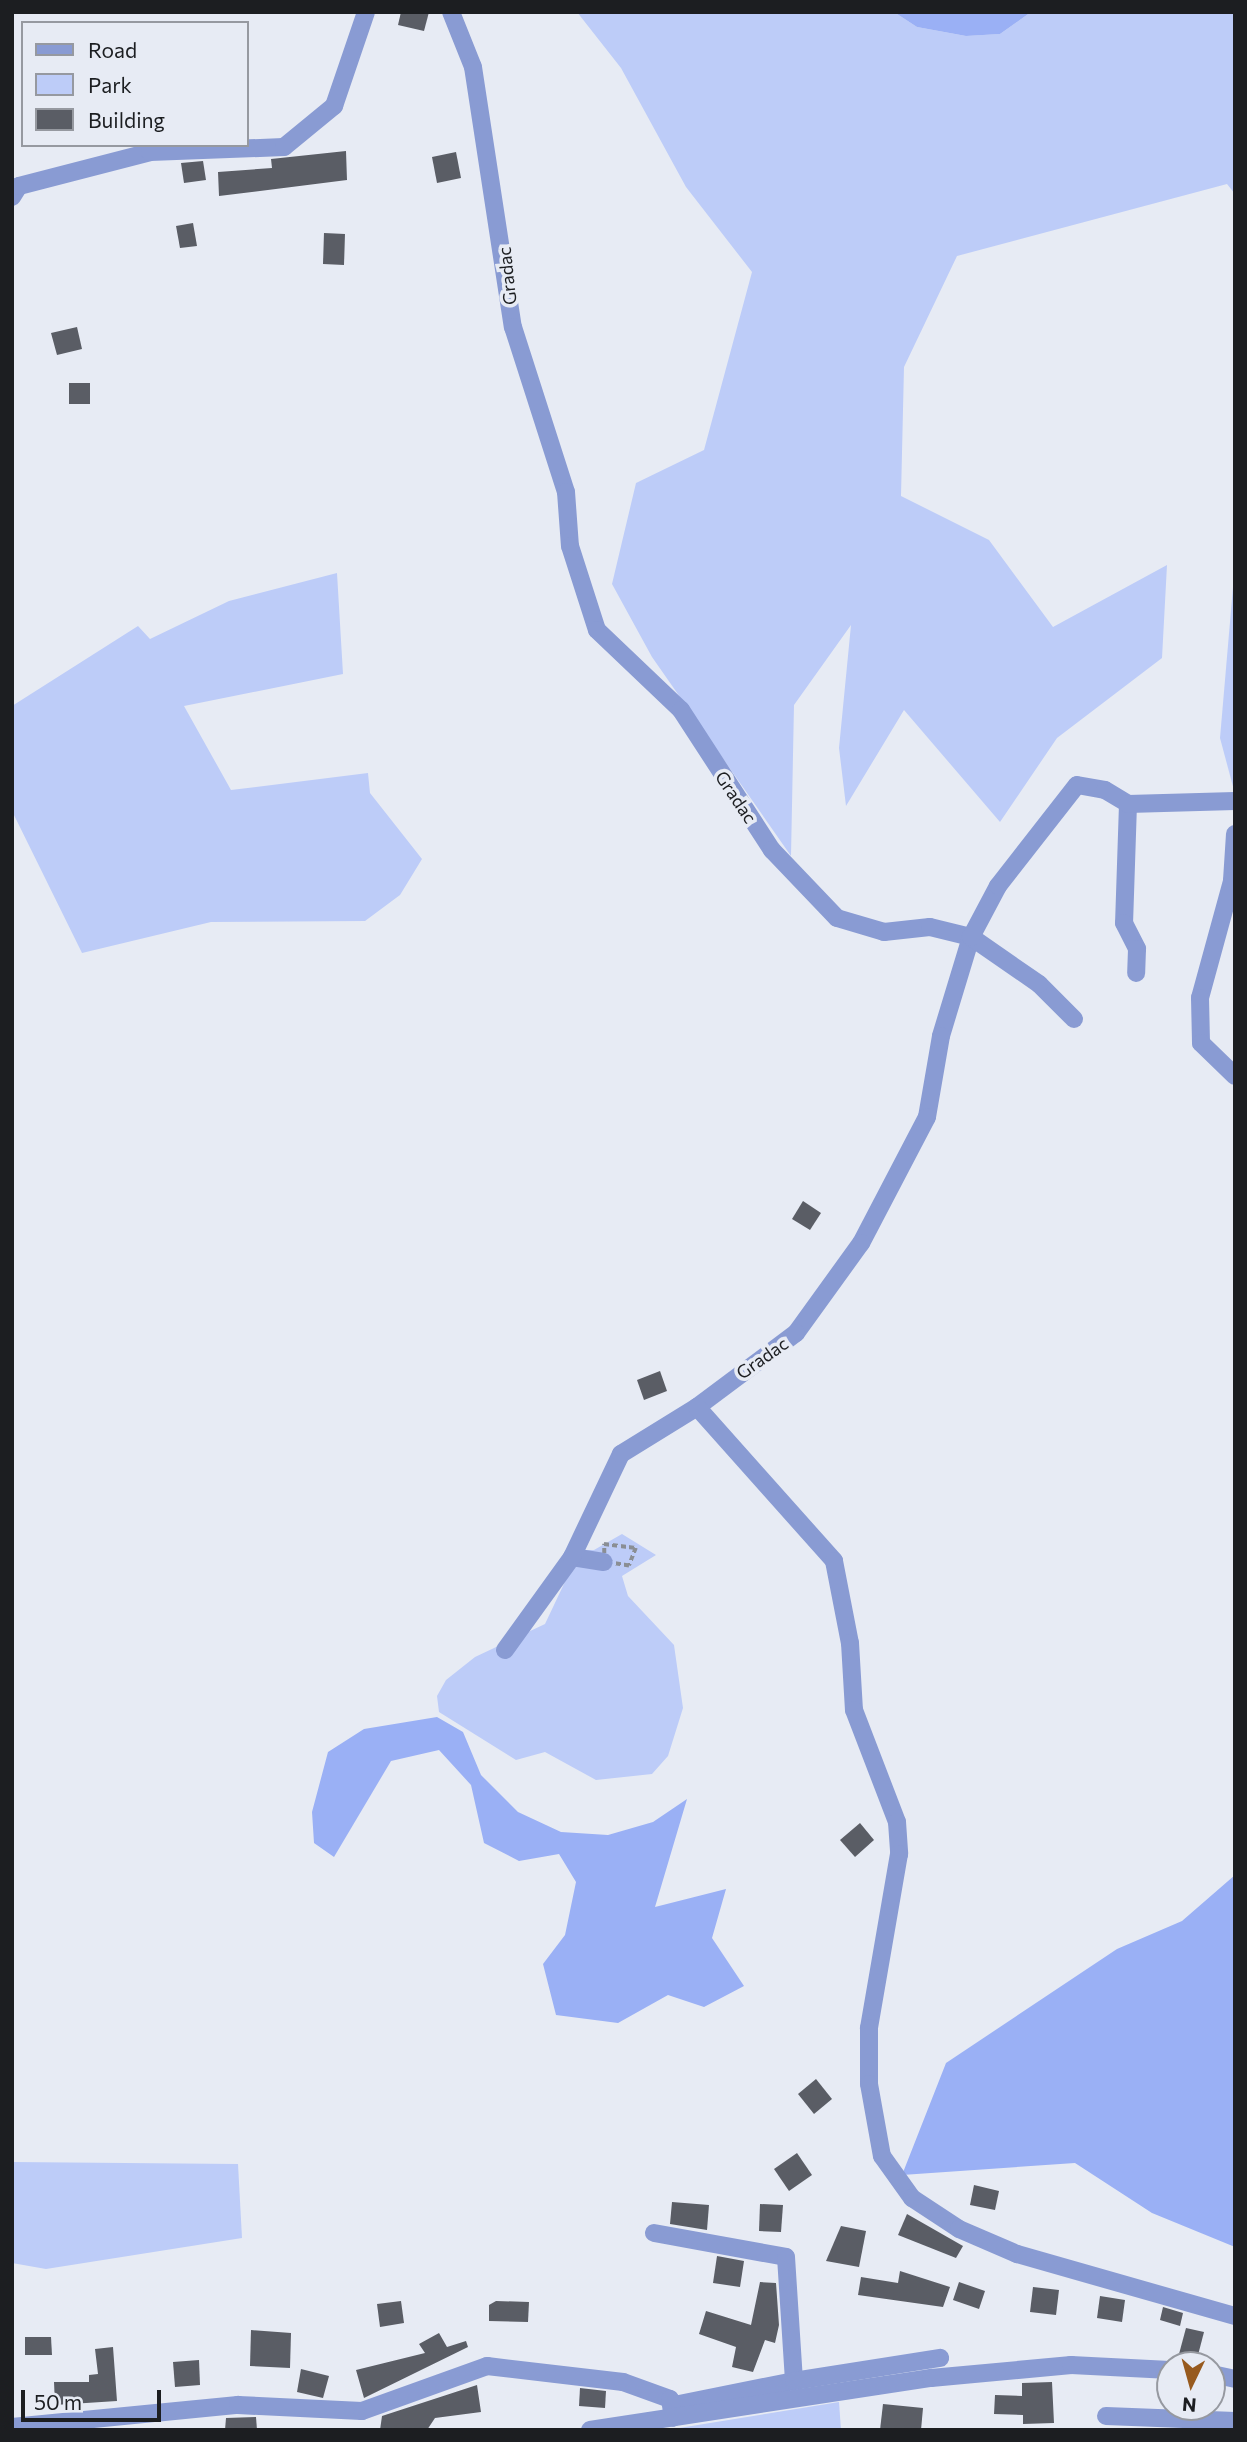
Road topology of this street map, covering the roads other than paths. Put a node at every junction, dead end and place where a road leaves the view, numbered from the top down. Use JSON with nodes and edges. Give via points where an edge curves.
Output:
{"nodes":[{"id":1,"x":366,"y":12,"type":"edge"},
{"id":2,"x":452,"y":12,"type":"edge"},
{"id":3,"x":12,"y":197,"type":"edge"},
{"id":4,"x":1235,"y":802,"type":"edge"},
{"id":5,"x":1128,"y":804,"type":"junction"},
{"id":6,"x":1235,"y":834,"type":"edge"},
{"id":7,"x":971,"y":937,"type":"junction"},
{"id":8,"x":1136,"y":973,"type":"dead end"},
{"id":9,"x":1074,"y":1019,"type":"dead end"},
{"id":10,"x":1235,"y":1076,"type":"edge"},
{"id":11,"x":697,"y":1408,"type":"junction"},
{"id":12,"x":572,"y":1557,"type":"junction"},
{"id":13,"x":604,"y":1562,"type":"dead end"},
{"id":14,"x":505,"y":1650,"type":"dead end"},
{"id":15,"x":654,"y":2233,"type":"dead end"},
{"id":16,"x":1235,"y":2316,"type":"edge"},
{"id":17,"x":940,"y":2357,"type":"dead end"},
{"id":18,"x":1156,"y":2369,"type":"edge"},
{"id":19,"x":794,"y":2381,"type":"junction"},
{"id":20,"x":674,"y":2412,"type":"junction"},
{"id":21,"x":1105,"y":2416,"type":"dead end"},
{"id":22,"x":1235,"y":2421,"type":"edge"},
{"id":23,"x":12,"y":2427,"type":"edge"},
{"id":24,"x":590,"y":2430,"type":"edge"}],
"edges":[{"from":1,"to":3,"type":"street","via":[[334,106],[284,147],[150,152],[19,186]]},
{"from":2,"to":7,"type":"street","name":"Gradac","via":[[473,67],[513,327],[566,492],[570,546],[597,630],[681,710],[772,850],[837,918],[884,932],[930,927]]},
{"from":4,"to":5,"type":"street"},
{"from":5,"to":7,"type":"street","via":[[1105,790],[1077,785],[998,886]]},
{"from":5,"to":8,"type":"street","via":[[1124,923],[1137,949]]},
{"from":6,"to":10,"type":"street","via":[[1232,881],[1200,998],[1201,1043]]},
{"from":7,"to":9,"type":"street","via":[[1039,984]]},
{"from":7,"to":11,"type":"street","name":"Gradac","via":[[942,1036],[927,1117],[861,1243],[796,1332]]},
{"from":11,"to":12,"type":"street","name":"Gradac","via":[[621,1454]]},
{"from":11,"to":16,"type":"street","via":[[834,1562],[850,1643],[853,1710],[897,1822],[899,1854],[869,2028],[869,2084],[882,2156],[912,2198],[970,2234],[1017,2254]]},
{"from":12,"to":13,"type":"street"},
{"from":12,"to":14,"type":"street","name":"Gradac"},
{"from":15,"to":19,"type":"street","via":[[786,2257]]},
{"from":17,"to":19,"type":"street"},
{"from":18,"to":20,"type":"street","via":[[1071,2365]]},
{"from":19,"to":20,"type":"street"},
{"from":20,"to":23,"type":"street","via":[[622,2382],[582,2373],[487,2366],[362,2411],[238,2405]]},
{"from":20,"to":24,"type":"street"},
{"from":21,"to":22,"type":"street"}]}
